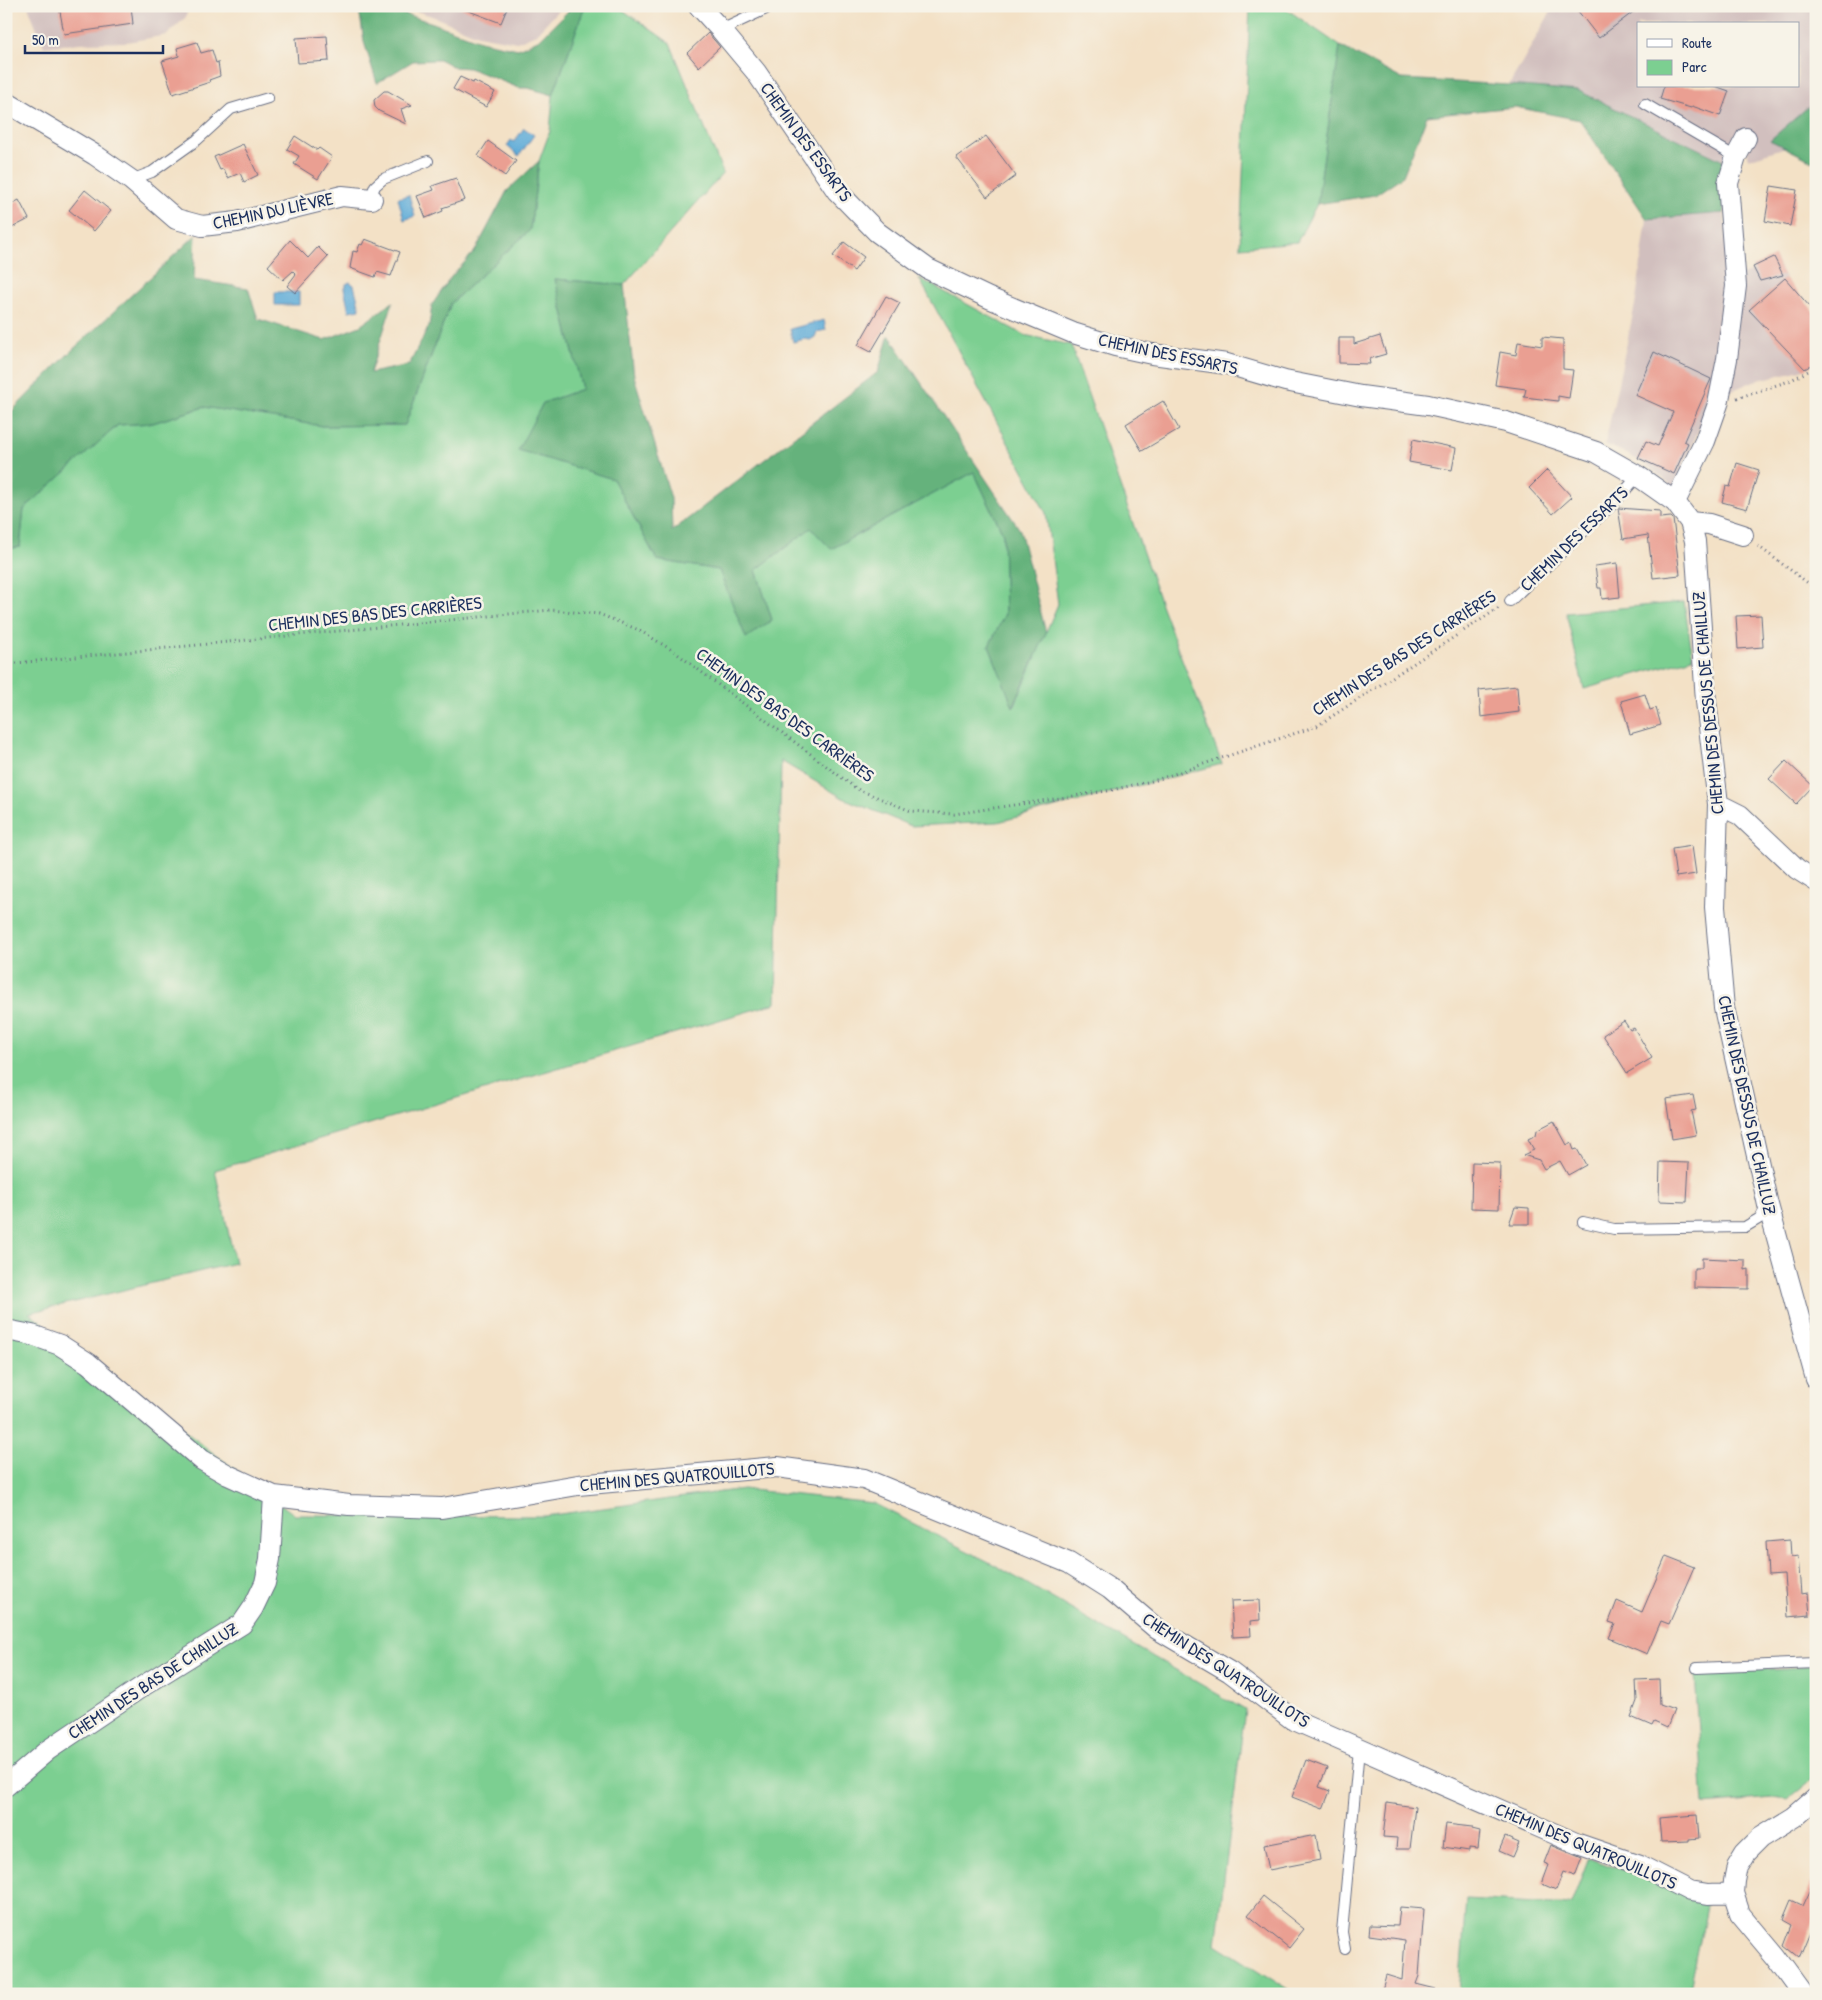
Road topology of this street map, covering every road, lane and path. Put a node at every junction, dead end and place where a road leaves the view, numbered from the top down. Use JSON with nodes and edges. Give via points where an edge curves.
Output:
{"nodes":[{"id":1,"x":698,"y":6,"type":"edge"},
{"id":2,"x":766,"y":9,"type":"dead end"},
{"id":3,"x":721,"y":30,"type":"junction"},
{"id":4,"x":268,"y":98,"type":"dead end"},
{"id":5,"x":6,"y":102,"type":"edge"},
{"id":6,"x":1645,"y":104,"type":"dead end"},
{"id":7,"x":1746,"y":138,"type":"dead end"},
{"id":8,"x":1736,"y":157,"type":"junction"},
{"id":9,"x":428,"y":161,"type":"dead end"},
{"id":10,"x":131,"y":180,"type":"junction"},
{"id":11,"x":371,"y":199,"type":"joint"},
{"id":12,"x":1816,"y":367,"type":"edge"},
{"id":13,"x":1718,"y":404,"type":"junction"},
{"id":14,"x":1638,"y":476,"type":"junction"},
{"id":15,"x":1675,"y":502,"type":"junction"},
{"id":16,"x":1690,"y":522,"type":"junction"},
{"id":17,"x":1743,"y":535,"type":"joint"},
{"id":18,"x":1816,"y":589,"type":"edge"},
{"id":19,"x":1510,"y":601,"type":"joint"},
{"id":20,"x":6,"y":664,"type":"edge"},
{"id":21,"x":1718,"y":804,"type":"junction"},
{"id":22,"x":1816,"y":881,"type":"edge"},
{"id":23,"x":1768,"y":1205,"type":"junction"},
{"id":24,"x":1583,"y":1222,"type":"dead end"},
{"id":25,"x":6,"y":1330,"type":"edge"},
{"id":26,"x":1816,"y":1379,"type":"edge"},
{"id":27,"x":274,"y":1496,"type":"junction"},
{"id":28,"x":1816,"y":1663,"type":"edge"},
{"id":29,"x":1697,"y":1668,"type":"dead end"},
{"id":30,"x":1359,"y":1749,"type":"junction"},
{"id":31,"x":6,"y":1786,"type":"edge"},
{"id":32,"x":1816,"y":1798,"type":"edge"},
{"id":33,"x":1733,"y":1893,"type":"junction"},
{"id":34,"x":1345,"y":1948,"type":"dead end"},
{"id":35,"x":1803,"y":1994,"type":"edge"}],
"edges":[{"from":1,"to":3,"type":"street","name":"CHEMIN DES ESSARTS"},
{"from":2,"to":3,"type":"lane"},
{"from":3,"to":14,"type":"street","name":"CHEMIN DES ESSARTS","via":[[756,72],[836,191],[877,232],[928,269],[1048,323],[1115,346],[1227,364],[1285,381],[1506,422],[1596,452]]},
{"from":4,"to":10,"type":"lane","via":[[232,109],[197,140],[152,172]]},
{"from":5,"to":10,"type":"street","name":"CHEMIN DU LIÈVRE"},
{"from":6,"to":8,"type":"lane"},
{"from":7,"to":8,"type":"street"},
{"from":8,"to":13,"type":"street","via":[[1728,183],[1736,286]]},
{"from":9,"to":11,"type":"lane","via":[[383,179],[374,186]]},
{"from":10,"to":11,"type":"street","name":"CHEMIN DU LIÈVRE","via":[[176,219],[202,226],[236,222],[342,196]]},
{"from":12,"to":13,"type":"path","via":[[1788,381]]},
{"from":13,"to":15,"type":"street","via":[[1705,441]]},
{"from":14,"to":15,"type":"street","name":"CHEMIN DES ESSARTS"},
{"from":14,"to":19,"type":"lane","name":"CHEMIN DES ESSARTS"},
{"from":15,"to":16,"type":"street","name":"CHEMIN DES DESSUS DE CHAILLUZ"},
{"from":16,"to":17,"type":"street","via":[[1709,524]]},
{"from":16,"to":21,"type":"street","name":"CHEMIN DES DESSUS DE CHAILLUZ","via":[[1695,541],[1706,701]]},
{"from":17,"to":18,"type":"path"},
{"from":19,"to":20,"type":"path","name":"CHEMIN DES BAS DES CARRIÈRES","via":[[1317,726],[1156,780],[1107,791],[954,814],[910,811],[857,789],[675,652],[639,630],[598,614],[550,610]]},
{"from":21,"to":22,"type":"street","via":[[1740,815],[1797,869]]},
{"from":21,"to":23,"type":"street","name":"CHEMIN DES DESSUS DE CHAILLUZ","via":[[1715,907],[1724,1008]]},
{"from":23,"to":24,"type":"lane","via":[[1760,1218],[1745,1227],[1614,1229]]},
{"from":23,"to":26,"type":"street","name":"CHEMIN DES DESSUS DE CHAILLUZ","via":[[1805,1324]]},
{"from":25,"to":27,"type":"street","name":"CHEMIN DES QUATROUILLOTS","via":[[32,1334],[60,1345],[88,1363],[202,1460],[228,1476]]},
{"from":27,"to":30,"type":"street","name":"CHEMIN DES QUATROUILLOTS","via":[[348,1505],[442,1508],[578,1485],[777,1467],[864,1479],[1069,1563],[1110,1589],[1157,1629],[1230,1672],[1292,1719]]},
{"from":27,"to":31,"type":"street","name":"CHEMIN DES BAS DE CHAILLUZ","via":[[270,1559],[265,1583],[242,1624],[48,1750]]},
{"from":28,"to":29,"type":"lane"},
{"from":30,"to":33,"type":"street","name":"CHEMIN DES QUATROUILLOTS","via":[[1578,1844],[1639,1865],[1690,1891]]},
{"from":30,"to":34,"type":"lane","via":[[1342,1932]]},
{"from":32,"to":33,"type":"street","via":[[1794,1817],[1760,1838],[1745,1853],[1737,1866]]},
{"from":33,"to":35,"type":"street","via":[[1740,1914]]}]}
